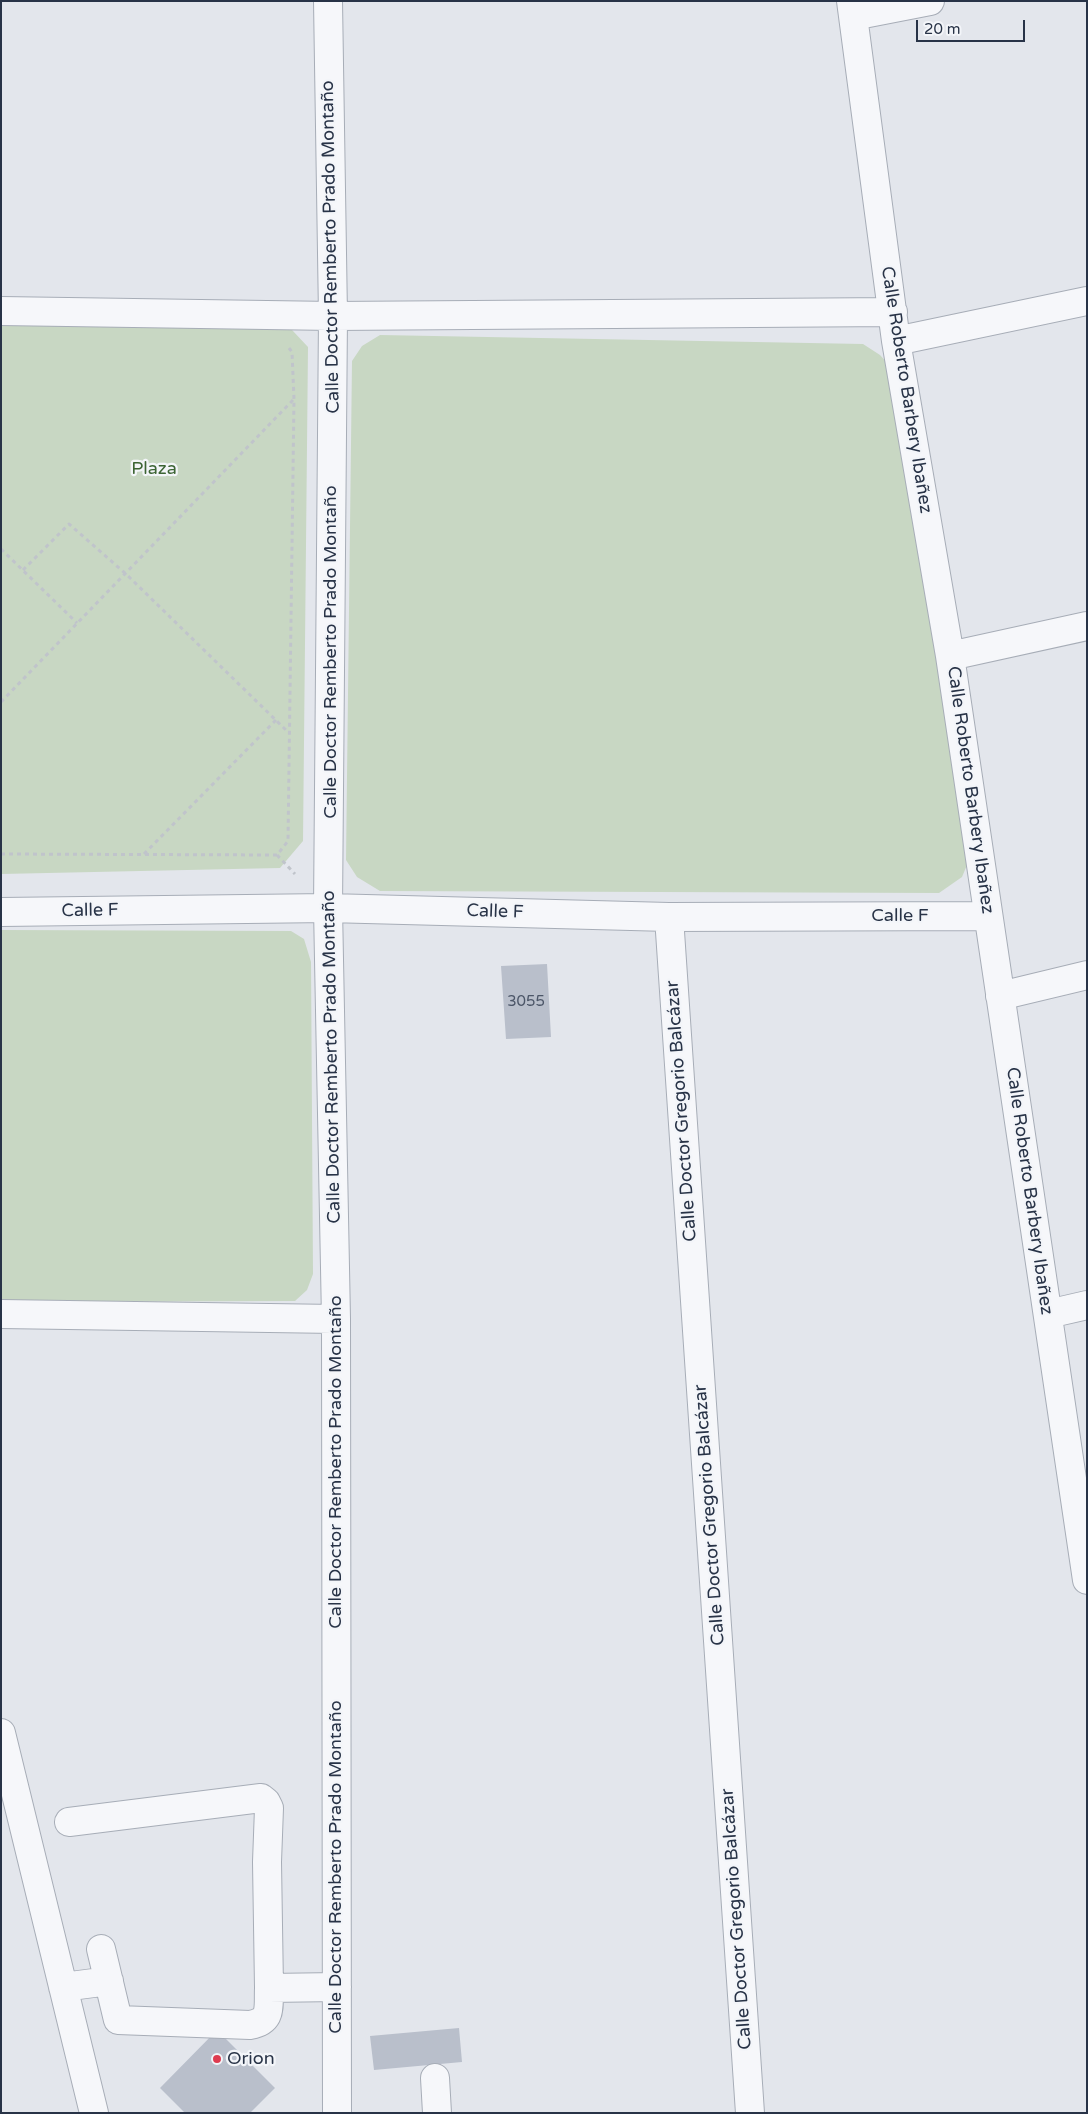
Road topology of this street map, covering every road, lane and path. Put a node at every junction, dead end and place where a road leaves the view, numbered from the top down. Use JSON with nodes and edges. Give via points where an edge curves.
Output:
{"nodes":[{"id":1,"x":328,"y":1,"type":"edge"},
{"id":2,"x":930,"y":1,"type":"edge"},
{"id":3,"x":852,"y":9,"type":"edge"},
{"id":4,"x":1087,"y":301,"type":"edge"},
{"id":5,"x":1,"y":311,"type":"edge"},
{"id":6,"x":892,"y":312,"type":"junction"},
{"id":7,"x":333,"y":316,"type":"junction"},
{"id":8,"x":896,"y":341,"type":"junction"},
{"id":9,"x":287,"y":346,"type":"dead end"},
{"id":10,"x":294,"y":400,"type":"junction"},
{"id":11,"x":1,"y":549,"type":"edge"},
{"id":12,"x":23,"y":570,"type":"junction"},
{"id":13,"x":126,"y":574,"type":"junction"},
{"id":14,"x":77,"y":623,"type":"junction"},
{"id":15,"x":1087,"y":626,"type":"edge"},
{"id":16,"x":950,"y":656,"type":"junction"},
{"id":17,"x":1,"y":702,"type":"edge"},
{"id":18,"x":276,"y":720,"type":"junction"},
{"id":19,"x":289,"y":732,"type":"junction"},
{"id":20,"x":1,"y":854,"type":"edge"},
{"id":21,"x":143,"y":854,"type":"junction"},
{"id":22,"x":328,"y":908,"type":"junction"},
{"id":23,"x":1,"y":912,"type":"edge"},
{"id":24,"x":988,"y":916,"type":"junction"},
{"id":25,"x":669,"y":917,"type":"junction"},
{"id":26,"x":1087,"y":975,"type":"edge"},
{"id":27,"x":1000,"y":996,"type":"junction"},
{"id":28,"x":1087,"y":1305,"type":"edge"},
{"id":29,"x":1,"y":1314,"type":"edge"},
{"id":30,"x":1048,"y":1314,"type":"junction"},
{"id":31,"x":336,"y":1319,"type":"junction"},
{"id":32,"x":1087,"y":1580,"type":"edge"},
{"id":33,"x":1,"y":1733,"type":"edge"},
{"id":34,"x":69,"y":1822,"type":"dead end"},
{"id":35,"x":101,"y":1950,"type":"dead end"},
{"id":36,"x":109,"y":1982,"type":"junction"},
{"id":37,"x":63,"y":1987,"type":"junction"},
{"id":38,"x":337,"y":1987,"type":"junction"},
{"id":39,"x":269,"y":1988,"type":"junction"},
{"id":40,"x":435,"y":2078,"type":"dead end"},
{"id":41,"x":94,"y":2113,"type":"edge"},
{"id":42,"x":337,"y":2113,"type":"edge"},
{"id":43,"x":437,"y":2113,"type":"edge"},
{"id":44,"x":750,"y":2113,"type":"edge"}],
"edges":[{"from":1,"to":7,"type":"street","name":"Calle Doctor Remberto Prado Montaño"},
{"from":2,"to":3,"type":"street"},
{"from":3,"to":6,"type":"street","name":"Calle Roberto Barbery Ibañez"},
{"from":4,"to":8,"type":"street"},
{"from":5,"to":7,"type":"street"},
{"from":6,"to":7,"type":"street"},
{"from":6,"to":8,"type":"street","name":"Calle Roberto Barbery Ibañez"},
{"from":7,"to":22,"type":"street","name":"Calle Doctor Remberto Prado Montaño"},
{"from":8,"to":16,"type":"street","name":"Calle Roberto Barbery Ibañez"},
{"from":9,"to":10,"type":"path","via":[[292,352]]},
{"from":10,"to":13,"type":"path"},
{"from":10,"to":19,"type":"path"},
{"from":11,"to":12,"type":"path"},
{"from":12,"to":13,"type":"path","via":[[70,524]]},
{"from":12,"to":14,"type":"path"},
{"from":13,"to":14,"type":"path"},
{"from":13,"to":18,"type":"path"},
{"from":14,"to":17,"type":"path"},
{"from":15,"to":16,"type":"street"},
{"from":16,"to":24,"type":"street","name":"Calle Roberto Barbery Ibañez"},
{"from":18,"to":19,"type":"path"},
{"from":18,"to":21,"type":"path"},
{"from":19,"to":21,"type":"path","via":[[288,841],[276,855]]},
{"from":20,"to":21,"type":"path"},
{"from":22,"to":23,"type":"street","name":"Calle F"},
{"from":22,"to":25,"type":"street","name":"Calle F"},
{"from":22,"to":31,"type":"street","name":"Calle Doctor Remberto Prado Montaño"},
{"from":24,"to":25,"type":"street","name":"Calle F"},
{"from":24,"to":27,"type":"street","name":"Calle Roberto Barbery Ibañez"},
{"from":25,"to":44,"type":"street","name":"Calle Doctor Gregorio Balcázar"},
{"from":26,"to":27,"type":"street"},
{"from":27,"to":30,"type":"street","name":"Calle Roberto Barbery Ibañez"},
{"from":28,"to":30,"type":"street"},
{"from":29,"to":31,"type":"street"},
{"from":30,"to":32,"type":"street","name":"Calle Roberto Barbery Ibañez"},
{"from":31,"to":38,"type":"street","name":"Calle Doctor Remberto Prado Montaño"},
{"from":33,"to":37,"type":"street"},
{"from":34,"to":39,"type":"street","via":[[261,1798],[266,1802],[269,1808]]},
{"from":35,"to":36,"type":"street"},
{"from":36,"to":37,"type":"street"},
{"from":36,"to":39,"type":"street","via":[[118,2020],[250,2025],[261,2023],[268,2015]]},
{"from":37,"to":41,"type":"street"},
{"from":38,"to":39,"type":"street"},
{"from":38,"to":42,"type":"street","name":"Calle Doctor Remberto Prado Montaño"},
{"from":40,"to":43,"type":"street"}]}
